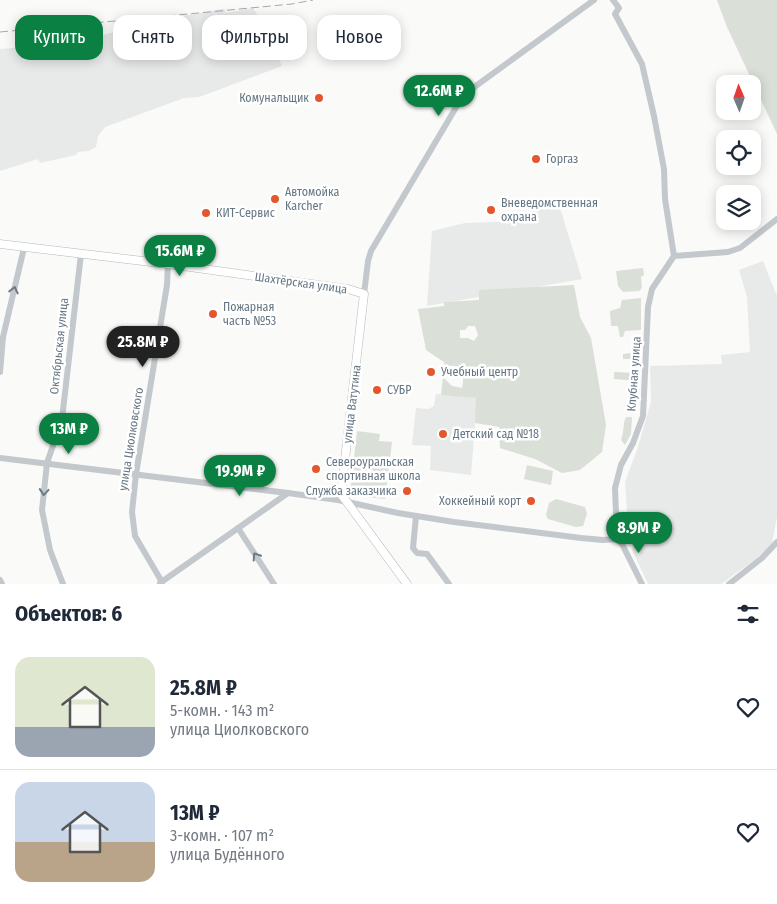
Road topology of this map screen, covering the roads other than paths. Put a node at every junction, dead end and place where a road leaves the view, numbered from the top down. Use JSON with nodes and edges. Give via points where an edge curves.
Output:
{"nodes":[{"id":1,"x":594,"y":0,"type":"edge"},
{"id":2,"x":613,"y":0,"type":"edge"},
{"id":3,"x":777,"y":219,"type":"edge"},
{"id":4,"x":0,"y":244,"type":"edge"},
{"id":5,"x":24,"y":248,"type":"junction"},
{"id":6,"x":81,"y":254,"type":"junction"},
{"id":7,"x":674,"y":256,"type":"junction"},
{"id":8,"x":168,"y":264,"type":"junction"},
{"id":9,"x":364,"y":294,"type":"junction"},
{"id":10,"x":0,"y":372,"type":"edge"},
{"id":11,"x":0,"y":458,"type":"edge"},
{"id":12,"x":47,"y":463,"type":"junction"},
{"id":13,"x":136,"y":474,"type":"junction"},
{"id":14,"x":288,"y":493,"type":"junction"},
{"id":15,"x":347,"y":503,"type":"junction"},
{"id":16,"x":416,"y":516,"type":"junction"},
{"id":17,"x":238,"y":528,"type":"junction"},
{"id":18,"x":617,"y":539,"type":"junction"},
{"id":19,"x":777,"y":542,"type":"edge"},
{"id":20,"x":0,"y":580,"type":"edge"},
{"id":21,"x":160,"y":583,"type":"edge"},
{"id":22,"x":2,"y":584,"type":"edge"},
{"id":23,"x":63,"y":584,"type":"edge"},
{"id":24,"x":274,"y":584,"type":"edge"},
{"id":25,"x":407,"y":584,"type":"edge"},
{"id":26,"x":449,"y":584,"type":"edge"},
{"id":27,"x":642,"y":584,"type":"edge"},
{"id":28,"x":729,"y":584,"type":"edge"}],
"edges":[{"from":1,"to":9,"type":"street","via":[[461,100],[371,251]]},
{"from":2,"to":7,"type":"street","via":[[619,8],[616,14],[642,64],[664,169],[665,206]]},
{"from":3,"to":7,"type":"street","via":[[740,248],[728,252]]},
{"from":4,"to":5,"type":"main road","name":"Шахтёрская улица"},
{"from":5,"to":6,"type":"main road","name":"Шахтёрская улица"},
{"from":10,"to":5,"type":"street","one_way":true,"via":[[3,337]]},
{"from":6,"to":8,"type":"main road","name":"Шахтёрская улица"},
{"from":6,"to":12,"type":"street","name":"Октябрьская улица","via":[[62,419]]},
{"from":7,"to":18,"type":"street","name":"Клубная улица","via":[[652,289],[648,307],[643,416],[621,465],[615,488]]},
{"from":8,"to":9,"type":"main road","name":"Шахтёрская улица","via":[[348,289]]},
{"from":8,"to":13,"type":"street","name":"улица Циолковского"},
{"from":9,"to":15,"type":"main road","name":"улица Ватутина","via":[[341,494]]},
{"from":11,"to":12,"type":"street"},
{"from":12,"to":13,"type":"street"},
{"from":12,"to":23,"type":"street","name":"Октябрьская улица","one_way":true,"via":[[42,510],[50,550]]},
{"from":13,"to":14,"type":"street"},
{"from":13,"to":21,"type":"street","name":"улица Циолковского","via":[[132,512],[135,536]]},
{"from":14,"to":15,"type":"street"},
{"from":14,"to":17,"type":"street"},
{"from":15,"to":16,"type":"street"},
{"from":15,"to":25,"type":"main road","name":"улица Ватутина"},
{"from":16,"to":18,"type":"street","via":[[581,538]]},
{"from":16,"to":26,"type":"street","via":[[413,548],[417,553],[427,554]]},
{"from":17,"to":21,"type":"street"},
{"from":24,"to":17,"type":"street","one_way":true},
{"from":18,"to":27,"type":"street","name":"Клубная улица"},
{"from":19,"to":28,"type":"street"},
{"from":20,"to":22,"type":"street"}]}
